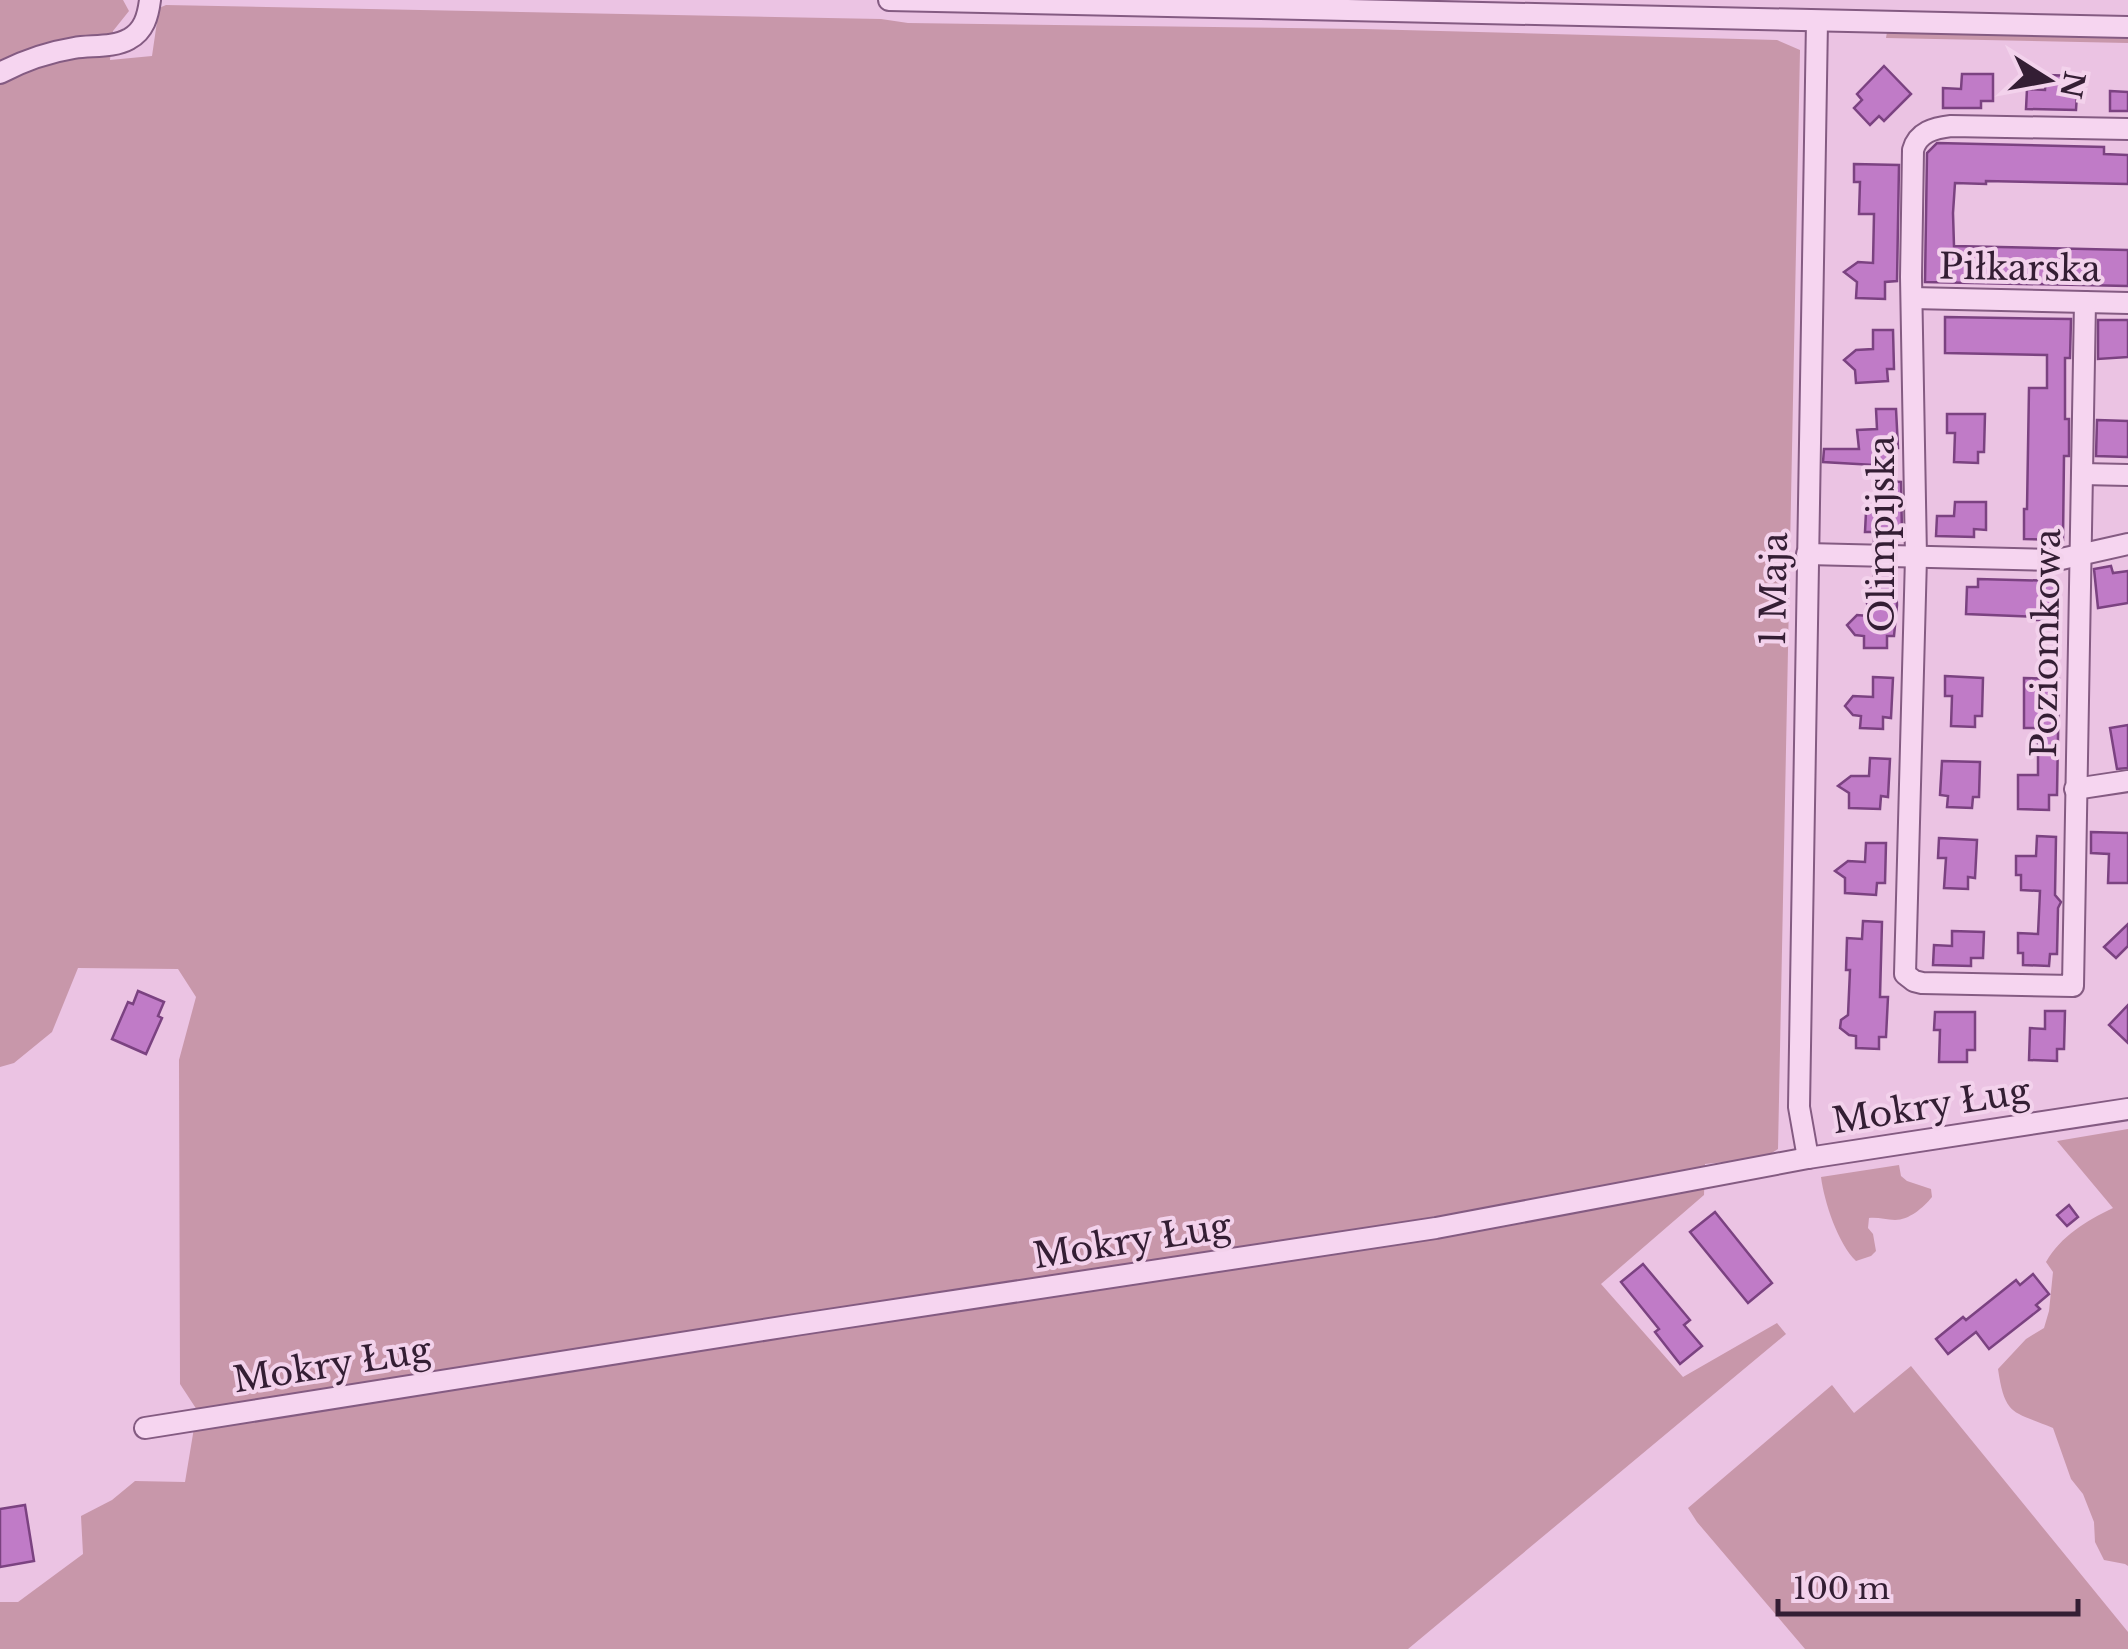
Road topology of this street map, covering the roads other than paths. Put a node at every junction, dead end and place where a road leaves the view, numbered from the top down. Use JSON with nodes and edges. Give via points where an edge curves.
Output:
{"nodes":[{"id":1,"x":150,"y":0,"type":"edge"},
{"id":2,"x":888,"y":0,"type":"edge"},
{"id":3,"x":1317,"y":4,"type":"edge"},
{"id":4,"x":1756,"y":10,"type":"edge"},
{"id":5,"x":1817,"y":21,"type":"junction"},
{"id":6,"x":2128,"y":27,"type":"edge"},
{"id":7,"x":0,"y":73,"type":"edge"},
{"id":8,"x":2128,"y":129,"type":"edge"},
{"id":9,"x":1912,"y":298,"type":"junction"},
{"id":10,"x":2085,"y":302,"type":"junction"},
{"id":11,"x":2128,"y":303,"type":"edge"},
{"id":12,"x":2082,"y":474,"type":"junction"},
{"id":13,"x":2128,"y":475,"type":"edge"},
{"id":14,"x":2128,"y":544,"type":"edge"},
{"id":15,"x":1808,"y":554,"type":"junction"},
{"id":16,"x":2079,"y":554,"type":"junction"},
{"id":17,"x":1916,"y":557,"type":"junction"},
{"id":18,"x":2128,"y":780,"type":"edge"},
{"id":19,"x":2075,"y":789,"type":"junction"},
{"id":20,"x":2073,"y":986,"type":"joint"},
{"id":21,"x":2128,"y":1109,"type":"edge"},
{"id":22,"x":1808,"y":1158,"type":"junction"},
{"id":23,"x":145,"y":1428,"type":"dead end"}],
"edges":[{"from":1,"to":7,"type":"street","via":[[148,18],[130,39],[71,48]]},
{"from":2,"to":3,"type":"street"},
{"from":3,"to":4,"type":"street"},
{"from":4,"to":5,"type":"street"},
{"from":5,"to":6,"type":"street"},
{"from":5,"to":15,"type":"street","name":"1 Maja"},
{"from":8,"to":9,"type":"street","name":"Olimpijska","via":[[1951,126],[1923,135],[1913,150]]},
{"from":9,"to":10,"type":"street","name":"Piłkarska"},
{"from":9,"to":17,"type":"street","name":"Olimpijska"},
{"from":10,"to":11,"type":"street","name":"Piłkarska"},
{"from":10,"to":12,"type":"street","name":"Poziomkowa"},
{"from":12,"to":13,"type":"street"},
{"from":12,"to":16,"type":"street","name":"Poziomkowa"},
{"from":14,"to":16,"type":"street"},
{"from":15,"to":17,"type":"street"},
{"from":15,"to":22,"type":"street","name":"1 Maja","via":[[1799,1108]]},
{"from":16,"to":17,"type":"street","via":[[2056,560]]},
{"from":16,"to":19,"type":"street","name":"Poziomkowa"},
{"from":17,"to":20,"type":"street","name":"Olimpijska","via":[[1905,974],[1930,984]]},
{"from":18,"to":19,"type":"street"},
{"from":19,"to":20,"type":"street","name":"Poziomkowa"},
{"from":21,"to":22,"type":"street","name":"Mokry Ług"},
{"from":22,"to":23,"type":"street","name":"Mokry Ług","via":[[1436,1228]]}]}
